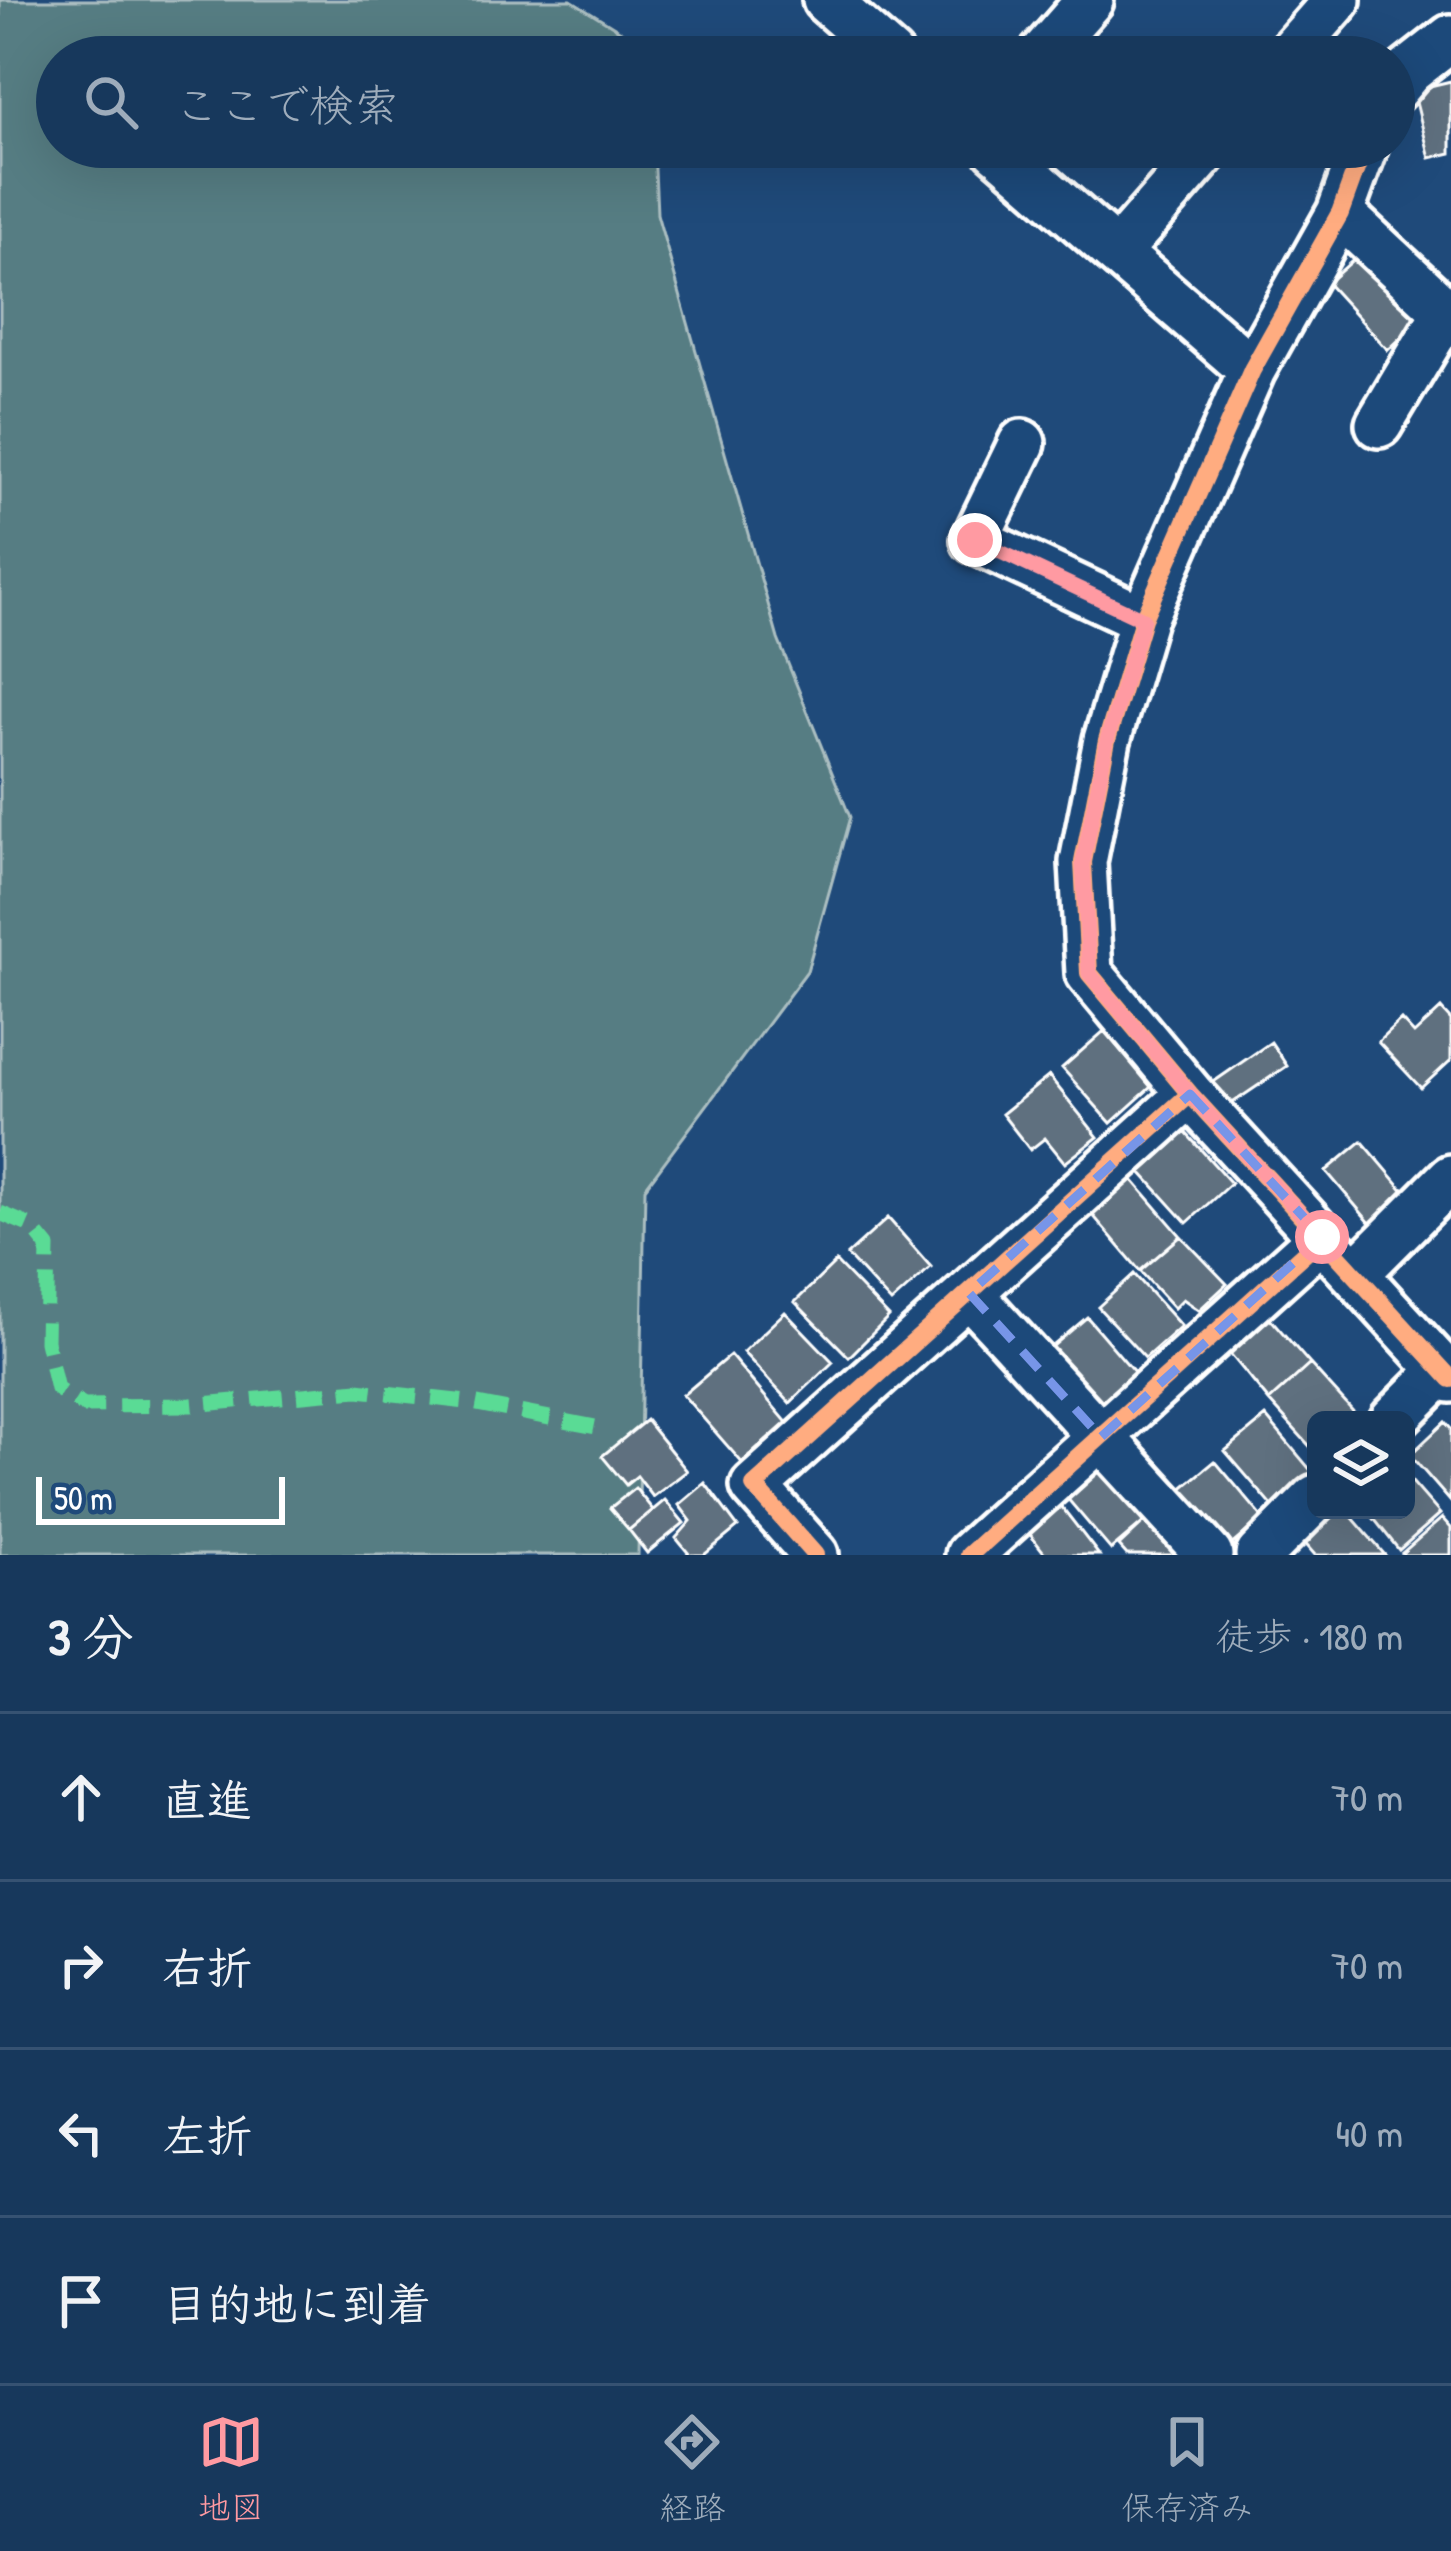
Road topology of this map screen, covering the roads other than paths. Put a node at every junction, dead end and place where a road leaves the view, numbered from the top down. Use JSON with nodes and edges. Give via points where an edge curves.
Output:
{"nodes":[{"id":1,"x":1090,"y":0,"type":"edge"},
{"id":2,"x":1337,"y":0,"type":"edge"},
{"id":3,"x":836,"y":3,"type":"edge"},
{"id":4,"x":870,"y":36,"type":"edge"},
{"id":5,"x":1058,"y":36,"type":"edge"},
{"id":6,"x":1305,"y":36,"type":"edge"},
{"id":7,"x":1451,"y":38,"type":"edge"},
{"id":8,"x":1415,"y":65,"type":"edge"},
{"id":9,"x":1019,"y":168,"type":"edge"},
{"id":10,"x":1191,"y":168,"type":"edge"},
{"id":11,"x":1356,"y":168,"type":"edge"},
{"id":12,"x":1340,"y":213,"type":"junction"},
{"id":13,"x":1117,"y":252,"type":"junction"},
{"id":14,"x":1448,"y":310,"type":"edge"},
{"id":15,"x":1252,"y":370,"type":"junction"},
{"id":16,"x":1379,"y":424,"type":"dead end"},
{"id":17,"x":1022,"y":442,"type":"dead end"},
{"id":18,"x":1143,"y":619,"type":"junction"},
{"id":19,"x":1190,"y":1094,"type":"junction"},
{"id":20,"x":1451,"y":1178,"type":"edge"},
{"id":21,"x":1322,"y":1237,"type":"junction"},
{"id":22,"x":1356,"y":1273,"type":"junction"},
{"id":23,"x":969,"y":1293,"type":"junction"},
{"id":24,"x":1447,"y":1375,"type":"edge"},
{"id":25,"x":1405,"y":1411,"type":"edge"},
{"id":26,"x":1101,"y":1437,"type":"junction"},
{"id":27,"x":1307,"y":1507,"type":"edge"},
{"id":28,"x":815,"y":1555,"type":"edge"},
{"id":29,"x":969,"y":1555,"type":"edge"},
{"id":30,"x":1210,"y":1555,"type":"edge"},
{"id":31,"x":1259,"y":1555,"type":"edge"}],
"edges":[{"from":1,"to":5,"type":"street"},
{"from":2,"to":6,"type":"street"},
{"from":3,"to":4,"type":"street"},
{"from":7,"to":8,"type":"street"},
{"from":9,"to":13,"type":"street"},
{"from":10,"to":13,"type":"street"},
{"from":11,"to":12,"type":"street"},
{"from":12,"to":14,"type":"street"},
{"from":12,"to":15,"type":"street"},
{"from":13,"to":15,"type":"street"},
{"from":14,"to":16,"type":"street"},
{"from":15,"to":18,"type":"street"},
{"from":17,"to":18,"type":"street","via":[[975,540]]},
{"from":18,"to":19,"type":"street","via":[[1083,862],[1089,973]]},
{"from":19,"to":21,"type":"street"},
{"from":19,"to":23,"type":"street"},
{"from":20,"to":22,"type":"street"},
{"from":21,"to":22,"type":"street"},
{"from":21,"to":26,"type":"street"},
{"from":22,"to":24,"type":"street"},
{"from":23,"to":26,"type":"street"},
{"from":23,"to":28,"type":"street","via":[[754,1486]]},
{"from":24,"to":25,"type":"street"},
{"from":26,"to":29,"type":"street"},
{"from":26,"to":30,"type":"street"},
{"from":27,"to":31,"type":"street"}]}
